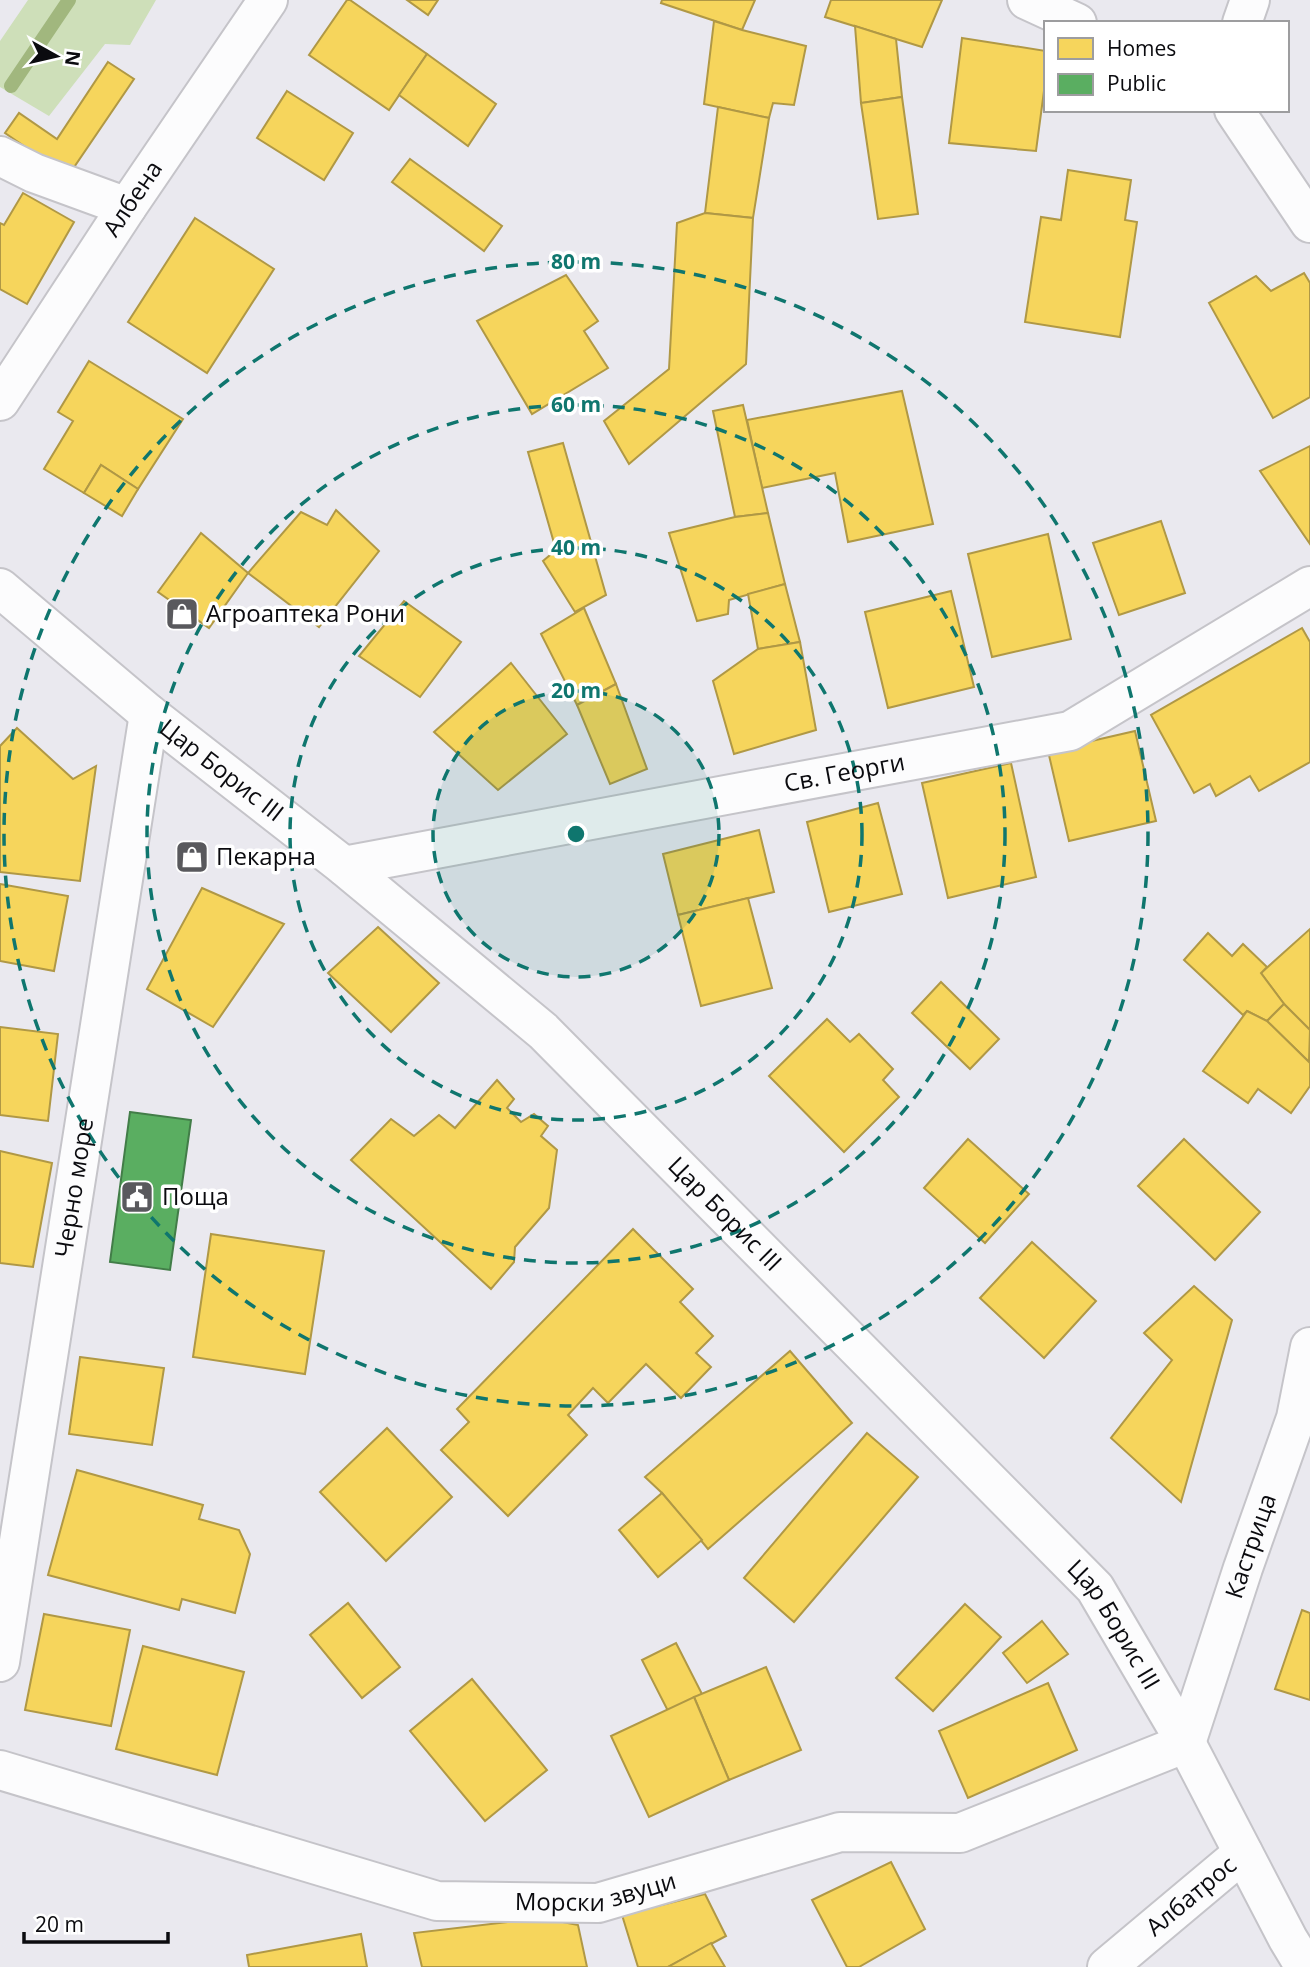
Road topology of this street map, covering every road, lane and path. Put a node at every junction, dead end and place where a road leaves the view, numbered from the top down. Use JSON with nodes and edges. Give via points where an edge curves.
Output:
{"nodes":[{"id":1,"x":268,"y":0,"type":"edge"},
{"id":2,"x":1027,"y":0,"type":"edge"},
{"id":3,"x":1250,"y":0,"type":"edge"},
{"id":4,"x":1073,"y":21,"type":"edge"},
{"id":5,"x":1243,"y":21,"type":"edge"},
{"id":6,"x":1235,"y":112,"type":"edge"},
{"id":7,"x":0,"y":156,"type":"edge"},
{"id":8,"x":127,"y":207,"type":"junction"},
{"id":9,"x":1310,"y":223,"type":"edge"},
{"id":10,"x":0,"y":401,"type":"edge"},
{"id":11,"x":1310,"y":586,"type":"edge"},
{"id":12,"x":0,"y":588,"type":"edge"},
{"id":13,"x":149,"y":714,"type":"junction"},
{"id":14,"x":344,"y":866,"type":"junction"},
{"id":15,"x":1310,"y":1347,"type":"edge"},
{"id":16,"x":1303,"y":1419,"type":"edge"},
{"id":17,"x":0,"y":1662,"type":"edge"},
{"id":18,"x":1186,"y":1743,"type":"junction"},
{"id":19,"x":0,"y":1770,"type":"edge"},
{"id":20,"x":1243,"y":1853,"type":"junction"},
{"id":21,"x":1107,"y":1967,"type":"edge"},
{"id":22,"x":1305,"y":1967,"type":"edge"}],
"edges":[{"from":1,"to":8,"type":"street","name":"Албена"},
{"from":2,"to":4,"type":"street"},
{"from":3,"to":5,"type":"street"},
{"from":6,"to":9,"type":"street"},
{"from":7,"to":8,"type":"street"},
{"from":8,"to":10,"type":"street","name":"Албена"},
{"from":11,"to":14,"type":"street","name":"Св. Георги","via":[[1070,731]]},
{"from":12,"to":13,"type":"street","name":"Цар Борис III"},
{"from":13,"to":14,"type":"street","name":"Цар Борис III"},
{"from":13,"to":17,"type":"street","name":"Черно море"},
{"from":14,"to":18,"type":"street","name":"Цар Борис III","via":[[543,1031],[1095,1588]]},
{"from":15,"to":16,"type":"street","name":"Кастрица"},
{"from":16,"to":18,"type":"street","name":"Кастрица","via":[[1242,1568]]},
{"from":18,"to":19,"type":"street","name":"Морски звуци","via":[[960,1833],[840,1832],[598,1903],[437,1901]]},
{"from":18,"to":20,"type":"street","name":"Цар Борис III"},
{"from":20,"to":21,"type":"street","name":"Албатрос"},
{"from":20,"to":22,"type":"street","name":"Цар Борис III"}]}
